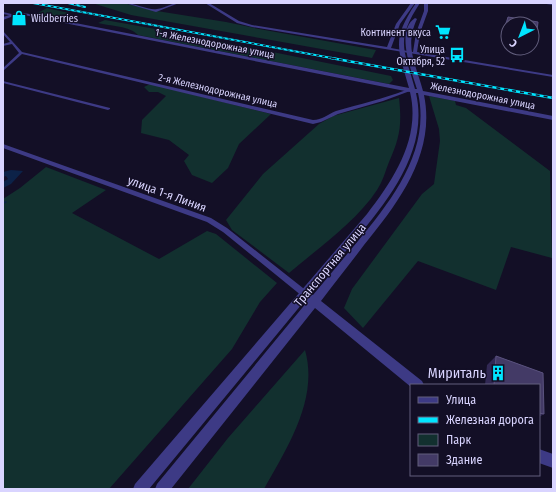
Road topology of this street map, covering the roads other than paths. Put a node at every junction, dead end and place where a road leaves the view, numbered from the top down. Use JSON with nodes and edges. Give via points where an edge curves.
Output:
{"nodes":[{"id":1,"x":127,"y":3,"type":"edge"},
{"id":2,"x":176,"y":3,"type":"edge"},
{"id":3,"x":207,"y":3,"type":"edge"},
{"id":4,"x":413,"y":3,"type":"edge"},
{"id":5,"x":418,"y":3,"type":"edge"},
{"id":6,"x":422,"y":3,"type":"edge"},
{"id":7,"x":426,"y":3,"type":"edge"},
{"id":8,"x":542,"y":3,"type":"edge"},
{"id":9,"x":553,"y":4,"type":"edge"},
{"id":10,"x":3,"y":13,"type":"edge"},
{"id":11,"x":16,"y":14,"type":"junction"},
{"id":12,"x":3,"y":19,"type":"edge"},
{"id":13,"x":3,"y":32,"type":"edge"},
{"id":14,"x":12,"y":43,"type":"junction"},
{"id":15,"x":3,"y":45,"type":"edge"},
{"id":16,"x":389,"y":48,"type":"junction"},
{"id":17,"x":415,"y":52,"type":"junction"},
{"id":18,"x":21,"y":53,"type":"junction"},
{"id":19,"x":3,"y":70,"type":"edge"},
{"id":20,"x":553,"y":76,"type":"edge"},
{"id":21,"x":3,"y":82,"type":"edge"},
{"id":22,"x":408,"y":91,"type":"junction"},
{"id":23,"x":108,"y":109,"type":"dead end"},
{"id":24,"x":553,"y":118,"type":"edge"},
{"id":25,"x":3,"y":146,"type":"edge"},
{"id":26,"x":310,"y":298,"type":"junction"},
{"id":27,"x":417,"y":384,"type":"edge"},
{"id":28,"x":540,"y":456,"type":"edge"},
{"id":29,"x":553,"y":461,"type":"edge"},
{"id":30,"x":140,"y":489,"type":"edge"},
{"id":31,"x":162,"y":489,"type":"edge"}],
"edges":[{"from":1,"to":2,"type":"street","via":[[156,11]]},
{"from":3,"to":16,"type":"street","via":[[242,24]]},
{"from":4,"to":16,"type":"street","via":[[398,24]]},
{"from":5,"to":26,"type":"street","name":"Транспортная улица","via":[[402,33],[404,60],[415,102],[414,130],[407,158],[386,195]]},
{"from":6,"to":26,"type":"street","name":"Транспортная улица","via":[[409,34],[409,50],[423,103],[424,131],[417,160],[396,198]]},
{"from":7,"to":17,"type":"street"},
{"from":8,"to":9,"type":"street"},
{"from":10,"to":11,"type":"street","name":"1-я Железнодорожная улица"},
{"from":11,"to":12,"type":"street"},
{"from":11,"to":22,"type":"street","name":"1-я Железнодорожная улица"},
{"from":13,"to":14,"type":"street"},
{"from":14,"to":15,"type":"street"},
{"from":14,"to":18,"type":"street"},
{"from":16,"to":17,"type":"street"},
{"from":17,"to":20,"type":"street"},
{"from":18,"to":19,"type":"street"},
{"from":18,"to":22,"type":"street","name":"2-я Железнодорожная улица","via":[[313,122]]},
{"from":21,"to":23,"type":"street"},
{"from":22,"to":24,"type":"street","name":"Железнодорожная улица"},
{"from":25,"to":26,"type":"street","name":"улица 1-я Линия","via":[[209,220]]},
{"from":26,"to":27,"type":"street"},
{"from":26,"to":30,"type":"street","name":"Транспортная улица"},
{"from":26,"to":31,"type":"street","name":"Транспортная улица"},
{"from":28,"to":29,"type":"street"}]}
